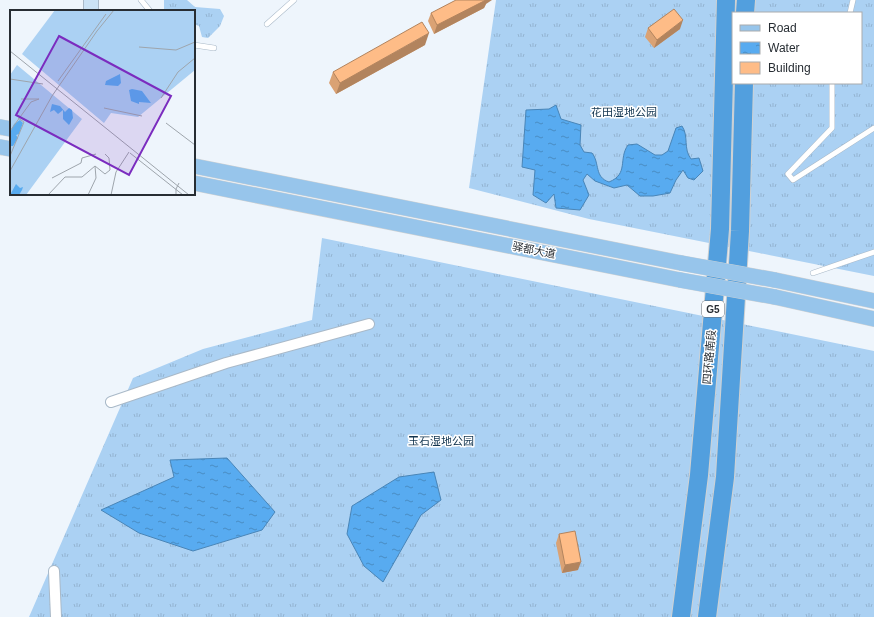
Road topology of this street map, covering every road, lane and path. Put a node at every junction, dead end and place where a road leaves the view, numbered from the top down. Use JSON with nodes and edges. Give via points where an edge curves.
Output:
{"nodes":[{"id":1,"x":90,"y":0,"type":"edge"},
{"id":2,"x":141,"y":0,"type":"edge"},
{"id":3,"x":294,"y":0,"type":"edge"},
{"id":4,"x":726,"y":0,"type":"edge"},
{"id":5,"x":746,"y":0,"type":"edge"},
{"id":6,"x":853,"y":0,"type":"edge"},
{"id":7,"x":91,"y":10,"type":"edge"},
{"id":8,"x":149,"y":10,"type":"edge"},
{"id":9,"x":745,"y":12,"type":"edge"},
{"id":10,"x":850,"y":12,"type":"edge"},
{"id":11,"x":267,"y":24,"type":"dead end"},
{"id":12,"x":195,"y":46,"type":"edge"},
{"id":13,"x":214,"y":48,"type":"dead end"},
{"id":14,"x":744,"y":84,"type":"edge"},
{"id":15,"x":832,"y":84,"type":"edge"},
{"id":16,"x":0,"y":127,"type":"edge"},
{"id":17,"x":874,"y":128,"type":"edge"},
{"id":18,"x":10,"y":129,"type":"edge"},
{"id":19,"x":0,"y":147,"type":"edge"},
{"id":20,"x":10,"y":149,"type":"edge"},
{"id":21,"x":195,"y":166,"type":"edge"},
{"id":22,"x":195,"y":183,"type":"edge"},
{"id":23,"x":874,"y":252,"type":"edge"},
{"id":24,"x":813,"y":273,"type":"dead end"},
{"id":25,"x":874,"y":301,"type":"edge"},
{"id":26,"x":874,"y":319,"type":"edge"},
{"id":27,"x":370,"y":324,"type":"dead end"},
{"id":28,"x":111,"y":402,"type":"dead end"},
{"id":29,"x":54,"y":572,"type":"dead end"},
{"id":30,"x":56,"y":617,"type":"edge"},
{"id":31,"x":681,"y":617,"type":"edge"},
{"id":32,"x":708,"y":617,"type":"edge"}],
"edges":[{"from":1,"to":7,"type":"street"},
{"from":2,"to":8,"type":"lane"},
{"from":3,"to":11,"type":"lane"},
{"from":4,"to":31,"type":"highway","name":"四环路南段","number":"G5","via":[[720,229],[699,475]]},
{"from":5,"to":9,"type":"highway"},
{"from":6,"to":10,"type":"lane"},
{"from":12,"to":13,"type":"lane"},
{"from":14,"to":32,"type":"highway","name":"四环路南段","number":"G5","via":[[740,231],[725,477]]},
{"from":15,"to":17,"type":"lane","via":[[832,128],[788,174],[793,180]]},
{"from":16,"to":18,"type":"main road"},
{"from":19,"to":20,"type":"main road"},
{"from":21,"to":25,"type":"main road","name":"驿都大道","bridge":true},
{"from":22,"to":26,"type":"main road","name":"驿都大道","bridge":true,"via":[[775,297]]},
{"from":23,"to":24,"type":"lane"},
{"from":27,"to":28,"type":"street","via":[[226,363]]},
{"from":29,"to":30,"type":"street"}]}
